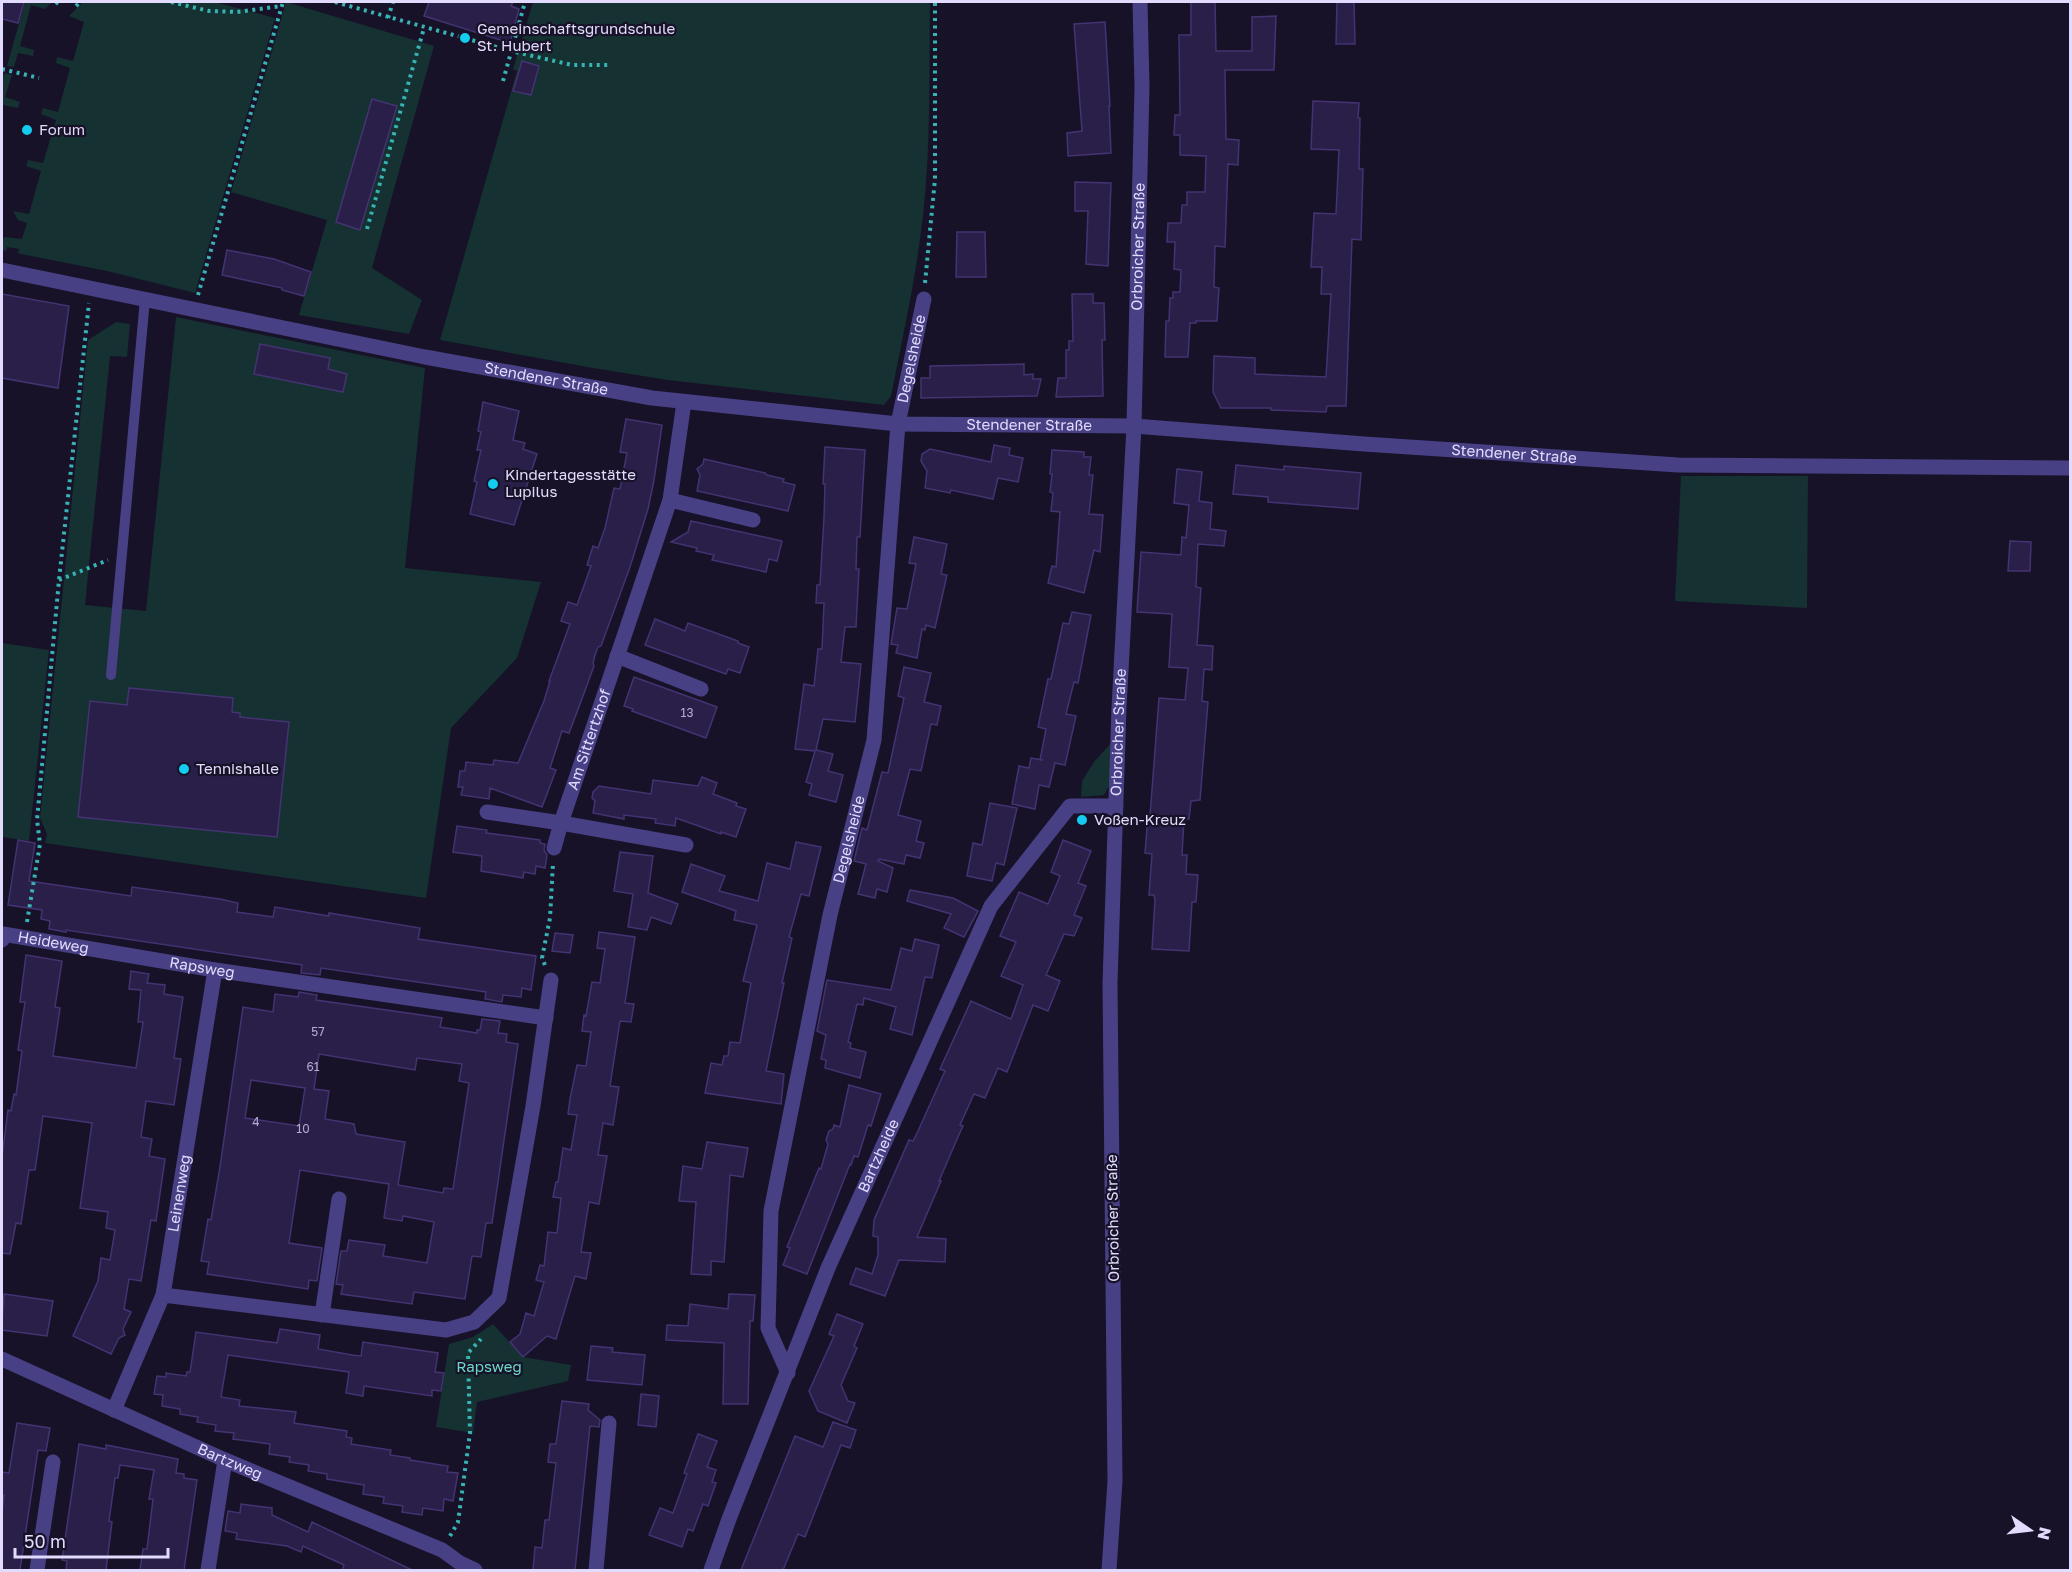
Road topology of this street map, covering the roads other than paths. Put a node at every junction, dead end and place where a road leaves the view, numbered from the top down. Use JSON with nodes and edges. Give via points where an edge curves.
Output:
{"nodes":[{"id":1,"x":1140,"y":2,"type":"edge"},
{"id":2,"x":2,"y":270,"type":"edge"},
{"id":3,"x":145,"y":299,"type":"junction"},
{"id":4,"x":924,"y":299,"type":"road end"},
{"id":5,"x":684,"y":402,"type":"junction"},
{"id":6,"x":898,"y":424,"type":"junction"},
{"id":7,"x":1134,"y":426,"type":"junction"},
{"id":8,"x":2070,"y":468,"type":"edge"},
{"id":9,"x":670,"y":500,"type":"junction"},
{"id":10,"x":753,"y":520,"type":"dead end"},
{"id":11,"x":617,"y":656,"type":"junction"},
{"id":12,"x":111,"y":675,"type":"dead end"},
{"id":13,"x":701,"y":689,"type":"dead end"},
{"id":14,"x":1116,"y":806,"type":"junction"},
{"id":15,"x":487,"y":812,"type":"dead end"},
{"id":16,"x":561,"y":823,"type":"junction"},
{"id":17,"x":686,"y":845,"type":"dead end"},
{"id":18,"x":554,"y":848,"type":"road end"},
{"id":19,"x":2,"y":940,"type":"edge"},
{"id":20,"x":110,"y":951,"type":"joint"},
{"id":21,"x":215,"y":970,"type":"junction"},
{"id":22,"x":551,"y":980,"type":"road end"},
{"id":23,"x":546,"y":1018,"type":"junction"},
{"id":24,"x":339,"y":1199,"type":"dead end"},
{"id":25,"x":163,"y":1295,"type":"junction"},
{"id":26,"x":322,"y":1315,"type":"junction"},
{"id":27,"x":2,"y":1359,"type":"edge"},
{"id":28,"x":788,"y":1373,"type":"junction"},
{"id":29,"x":114,"y":1410,"type":"junction"},
{"id":30,"x":609,"y":1423,"type":"dead end"},
{"id":31,"x":225,"y":1460,"type":"junction"},
{"id":32,"x":53,"y":1462,"type":"dead end"},
{"id":33,"x":37,"y":1570,"type":"edge"},
{"id":34,"x":208,"y":1570,"type":"edge"},
{"id":35,"x":476,"y":1570,"type":"edge"},
{"id":36,"x":596,"y":1570,"type":"edge"},
{"id":37,"x":711,"y":1570,"type":"edge"},
{"id":38,"x":1109,"y":1570,"type":"edge"}],
"edges":[{"from":1,"to":7,"type":"street","name":"Orbroicher Straße","via":[[1142,86]]},
{"from":2,"to":3,"type":"street","name":"Stendener Straße"},
{"from":3,"to":5,"type":"street","name":"Stendener Straße","via":[[425,357]]},
{"from":3,"to":12,"type":"lane"},
{"from":4,"to":6,"type":"street","name":"Degelsheide"},
{"from":5,"to":6,"type":"street","name":"Stendener Straße"},
{"from":5,"to":9,"type":"street","name":"Am Sittertzhof"},
{"from":6,"to":7,"type":"street","name":"Stendener Straße"},
{"from":6,"to":28,"type":"street","name":"Degelsheide","via":[[874,740],[830,915],[771,1211],[768,1328]]},
{"from":7,"to":8,"type":"street","name":"Stendener Straße","via":[[1678,465]]},
{"from":7,"to":14,"type":"street","name":"Orbroicher Straße"},
{"from":9,"to":10,"type":"street"},
{"from":9,"to":11,"type":"street","name":"Am Sittertzhof"},
{"from":11,"to":13,"type":"street"},
{"from":11,"to":16,"type":"street","name":"Am Sittertzhof"},
{"from":14,"to":28,"type":"street","name":"Bartzheide","via":[[1070,806],[991,906],[828,1268]]},
{"from":14,"to":38,"type":"street","name":"Orbroicher Straße","via":[[1110,984],[1115,1480]]},
{"from":15,"to":16,"type":"street"},
{"from":16,"to":17,"type":"street"},
{"from":16,"to":18,"type":"street","name":"Am Sittertzhof"},
{"from":19,"to":20,"type":"street","name":"Heideweg","via":[[3,934]]},
{"from":20,"to":21,"type":"street","name":"Rapsweg"},
{"from":21,"to":23,"type":"street","name":"Rapsweg"},
{"from":21,"to":25,"type":"street","name":"Leinenweg"},
{"from":22,"to":23,"type":"street"},
{"from":23,"to":26,"type":"street","via":[[499,1298],[474,1322],[447,1330]]},
{"from":24,"to":26,"type":"street"},
{"from":25,"to":26,"type":"street"},
{"from":25,"to":29,"type":"street","name":"Leinenweg"},
{"from":27,"to":29,"type":"street","name":"Bartzweg"},
{"from":28,"to":37,"type":"street","name":"Bartzheide"},
{"from":29,"to":31,"type":"street","name":"Bartzweg"},
{"from":30,"to":36,"type":"street"},
{"from":31,"to":34,"type":"street"},
{"from":31,"to":35,"type":"street","name":"Bartzweg","via":[[442,1550]]},
{"from":32,"to":33,"type":"street"}]}
